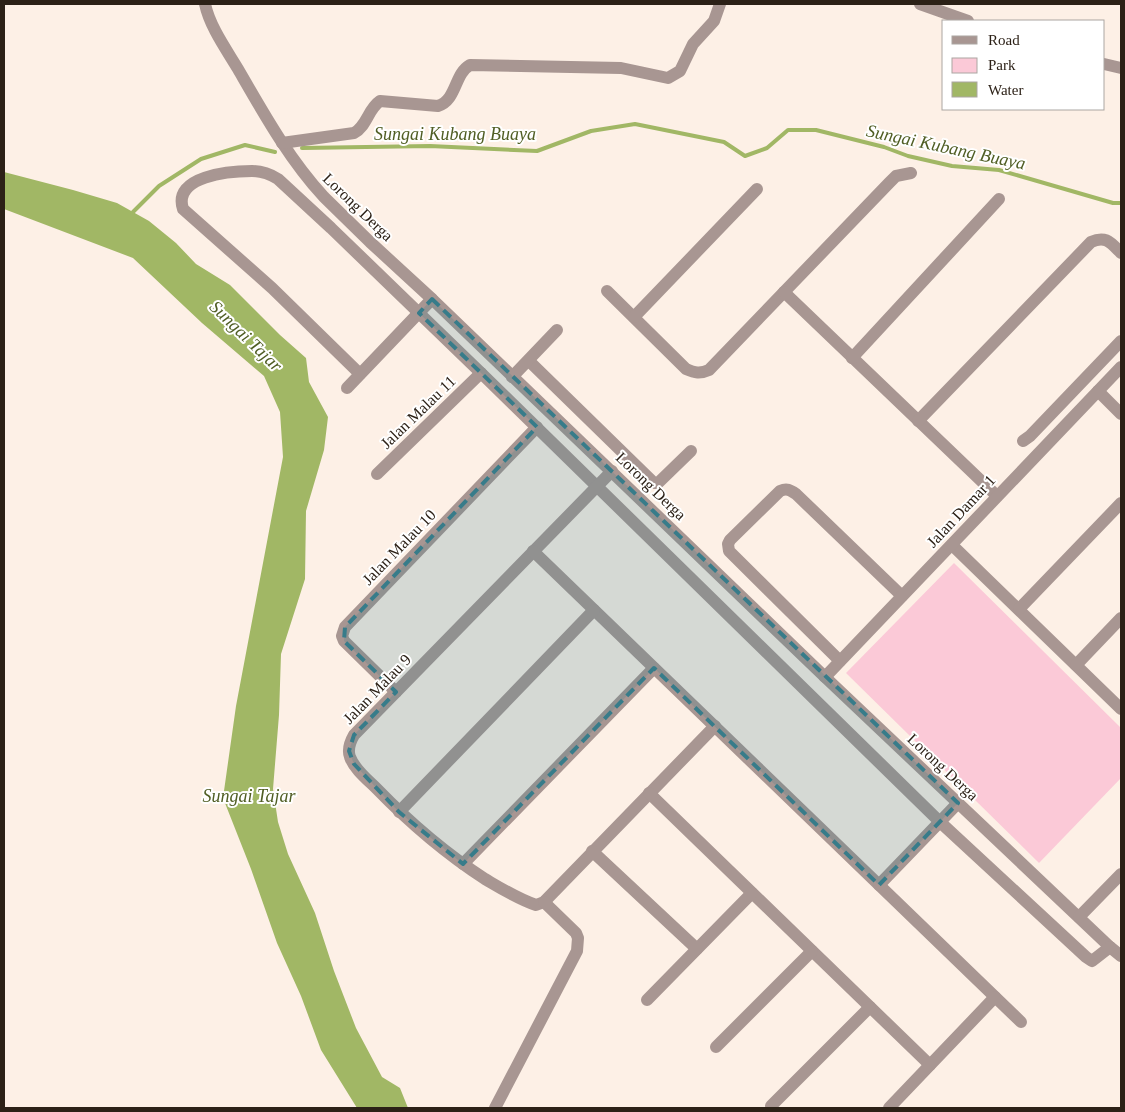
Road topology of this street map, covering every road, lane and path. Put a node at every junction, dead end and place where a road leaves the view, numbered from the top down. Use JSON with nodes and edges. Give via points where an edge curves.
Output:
{"nodes":[{"id":1,"x":205,"y":4,"type":"edge"},
{"id":2,"x":720,"y":4,"type":"edge"},
{"id":3,"x":920,"y":4,"type":"edge"},
{"id":4,"x":965,"y":20,"type":"edge"},
{"id":5,"x":1105,"y":64,"type":"edge"},
{"id":6,"x":1121,"y":68,"type":"edge"},
{"id":7,"x":282,"y":143,"type":"junction"},
{"id":8,"x":911,"y":173,"type":"dead end"},
{"id":9,"x":757,"y":189,"type":"dead end"},
{"id":10,"x":999,"y":199,"type":"dead end"},
{"id":11,"x":1121,"y":253,"type":"edge"},
{"id":12,"x":607,"y":291,"type":"dead end"},
{"id":13,"x":784,"y":292,"type":"junction"},
{"id":14,"x":432,"y":299,"type":"junction"},
{"id":15,"x":419,"y":313,"type":"junction"},
{"id":16,"x":634,"y":317,"type":"junction"},
{"id":17,"x":557,"y":330,"type":"dead end"},
{"id":18,"x":1121,"y":341,"type":"edge"},
{"id":19,"x":852,"y":358,"type":"junction"},
{"id":20,"x":529,"y":361,"type":"junction"},
{"id":21,"x":1121,"y":367,"type":"edge"},
{"id":22,"x":481,"y":373,"type":"junction"},
{"id":23,"x":360,"y":374,"type":"junction"},
{"id":24,"x":512,"y":377,"type":"junction"},
{"id":25,"x":347,"y":388,"type":"dead end"},
{"id":26,"x":1098,"y":391,"type":"junction"},
{"id":27,"x":1121,"y":414,"type":"edge"},
{"id":28,"x":918,"y":421,"type":"junction"},
{"id":29,"x":536,"y":427,"type":"junction"},
{"id":30,"x":1024,"y":441,"type":"dead end"},
{"id":31,"x":691,"y":450,"type":"dead end"},
{"id":32,"x":612,"y":471,"type":"junction"},
{"id":33,"x":377,"y":474,"type":"dead end"},
{"id":34,"x":597,"y":486,"type":"junction"},
{"id":35,"x":997,"y":496,"type":"junction"},
{"id":36,"x":1121,"y":503,"type":"edge"},
{"id":37,"x":952,"y":546,"type":"junction"},
{"id":38,"x":533,"y":551,"type":"junction"},
{"id":39,"x":902,"y":596,"type":"junction"},
{"id":40,"x":1019,"y":609,"type":"junction"},
{"id":41,"x":594,"y":610,"type":"junction"},
{"id":42,"x":1121,"y":618,"type":"edge"},
{"id":43,"x":840,"y":661,"type":"junction"},
{"id":44,"x":1076,"y":665,"type":"junction"},
{"id":45,"x":654,"y":668,"type":"junction"},
{"id":46,"x":825,"y":677,"type":"junction"},
{"id":47,"x":396,"y":692,"type":"junction"},
{"id":48,"x":1121,"y":709,"type":"edge"},
{"id":49,"x":715,"y":726,"type":"junction"},
{"id":50,"x":649,"y":793,"type":"junction"},
{"id":51,"x":958,"y":803,"type":"junction"},
{"id":52,"x":399,"y":812,"type":"junction"},
{"id":53,"x":940,"y":822,"type":"junction"},
{"id":54,"x":592,"y":851,"type":"junction"},
{"id":55,"x":463,"y":864,"type":"junction"},
{"id":56,"x":1121,"y":874,"type":"edge"},
{"id":57,"x":879,"y":885,"type":"junction"},
{"id":58,"x":752,"y":893,"type":"junction"},
{"id":59,"x":544,"y":902,"type":"junction"},
{"id":60,"x":1079,"y":917,"type":"junction"},
{"id":61,"x":1110,"y":947,"type":"junction"},
{"id":62,"x":697,"y":949,"type":"junction"},
{"id":63,"x":812,"y":951,"type":"junction"},
{"id":64,"x":1121,"y":956,"type":"edge"},
{"id":65,"x":995,"y":997,"type":"junction"},
{"id":66,"x":647,"y":1000,"type":"dead end"},
{"id":67,"x":870,"y":1007,"type":"junction"},
{"id":68,"x":1021,"y":1022,"type":"dead end"},
{"id":69,"x":716,"y":1047,"type":"dead end"},
{"id":70,"x":930,"y":1065,"type":"junction"},
{"id":71,"x":771,"y":1106,"type":"dead end"},
{"id":72,"x":495,"y":1108,"type":"edge"},
{"id":73,"x":889,"y":1108,"type":"edge"}],
"edges":[{"from":1,"to":7,"type":"street","name":"Lorong Derga","via":[[222,42]]},
{"from":2,"to":7,"type":"street","via":[[714,21],[693,44],[680,71],[668,78],[621,68],[470,65],[462,72],[449,99],[438,106],[380,101],[354,133]]},
{"from":3,"to":4,"type":"street"},
{"from":5,"to":6,"type":"street"},
{"from":7,"to":14,"type":"street","name":"Lorong Derga","via":[[306,178],[324,197]]},
{"from":8,"to":13,"type":"street","via":[[896,176]]},
{"from":9,"to":16,"type":"street"},
{"from":10,"to":19,"type":"street"},
{"from":11,"to":28,"type":"street","via":[[1100,238],[1091,242]]},
{"from":12,"to":16,"type":"street"},
{"from":13,"to":16,"type":"street","via":[[709,370],[702,373],[686,369]]},
{"from":13,"to":19,"type":"street"},
{"from":14,"to":15,"type":"street"},
{"from":14,"to":24,"type":"street","name":"Lorong Derga"},
{"from":15,"to":22,"type":"street"},
{"from":15,"to":23,"type":"street"},
{"from":15,"to":23,"type":"street","via":[[332,228],[270,174],[253,171],[211,175],[189,185],[181,196],[183,209],[272,288]]},
{"from":17,"to":20,"type":"street"},
{"from":18,"to":30,"type":"street"},
{"from":19,"to":28,"type":"street"},
{"from":20,"to":24,"type":"street"},
{"from":20,"to":31,"type":"street","via":[[654,483],[658,483]]},
{"from":21,"to":26,"type":"street","name":"Jalan Damar 1"},
{"from":22,"to":29,"type":"street"},
{"from":22,"to":33,"type":"street","name":"Jalan Malau 11"},
{"from":23,"to":25,"type":"street"},
{"from":24,"to":32,"type":"street","name":"Lorong Derga"},
{"from":26,"to":27,"type":"street"},
{"from":26,"to":35,"type":"street","name":"Jalan Damar 1"},
{"from":28,"to":35,"type":"street"},
{"from":29,"to":34,"type":"street"},
{"from":29,"to":47,"type":"street","name":"Jalan Malau 10","via":[[345,627],[344,641]]},
{"from":32,"to":34,"type":"street","name":"Jalan Malau 9"},
{"from":32,"to":46,"type":"street","name":"Lorong Derga"},
{"from":34,"to":38,"type":"street","name":"Jalan Malau 9"},
{"from":34,"to":53,"type":"street"},
{"from":35,"to":37,"type":"street","name":"Jalan Damar 1"},
{"from":36,"to":40,"type":"street"},
{"from":37,"to":39,"type":"street","name":"Jalan Damar 1"},
{"from":37,"to":40,"type":"street"},
{"from":38,"to":41,"type":"street"},
{"from":38,"to":47,"type":"street","name":"Jalan Malau 9"},
{"from":39,"to":43,"type":"street","name":"Jalan Damar 1"},
{"from":39,"to":43,"type":"street","via":[[803,500],[785,488],[730,540],[730,551]]},
{"from":40,"to":44,"type":"street"},
{"from":41,"to":45,"type":"street"},
{"from":41,"to":52,"type":"street"},
{"from":42,"to":44,"type":"street"},
{"from":43,"to":46,"type":"street","name":"Jalan Damar 1"},
{"from":44,"to":48,"type":"street"},
{"from":45,"to":49,"type":"street"},
{"from":45,"to":55,"type":"street"},
{"from":46,"to":51,"type":"street","name":"Lorong Derga"},
{"from":47,"to":52,"type":"street","name":"Jalan Malau 9","via":[[354,735],[349,751],[354,764]]},
{"from":49,"to":50,"type":"street"},
{"from":49,"to":57,"type":"street"},
{"from":50,"to":54,"type":"street"},
{"from":50,"to":58,"type":"street"},
{"from":51,"to":53,"type":"street"},
{"from":51,"to":60,"type":"street","name":"Lorong Derga"},
{"from":52,"to":55,"type":"street","name":"Jalan Malau 9"},
{"from":53,"to":57,"type":"street"},
{"from":53,"to":61,"type":"street","via":[[1086,957],[1092,961]]},
{"from":54,"to":59,"type":"street"},
{"from":54,"to":62,"type":"street"},
{"from":55,"to":59,"type":"street","name":"Jalan Malau 9","via":[[506,892],[536,905]]},
{"from":56,"to":60,"type":"street"},
{"from":57,"to":65,"type":"street"},
{"from":58,"to":62,"type":"street"},
{"from":58,"to":63,"type":"street"},
{"from":59,"to":72,"type":"street","via":[[576,933],[577,951]]},
{"from":60,"to":61,"type":"street","name":"Lorong Derga"},
{"from":61,"to":64,"type":"street","name":"Lorong Derga"},
{"from":62,"to":66,"type":"street"},
{"from":63,"to":67,"type":"street"},
{"from":63,"to":69,"type":"street"},
{"from":65,"to":68,"type":"street"},
{"from":65,"to":70,"type":"street"},
{"from":67,"to":70,"type":"street"},
{"from":67,"to":71,"type":"street"},
{"from":70,"to":73,"type":"street"}]}
